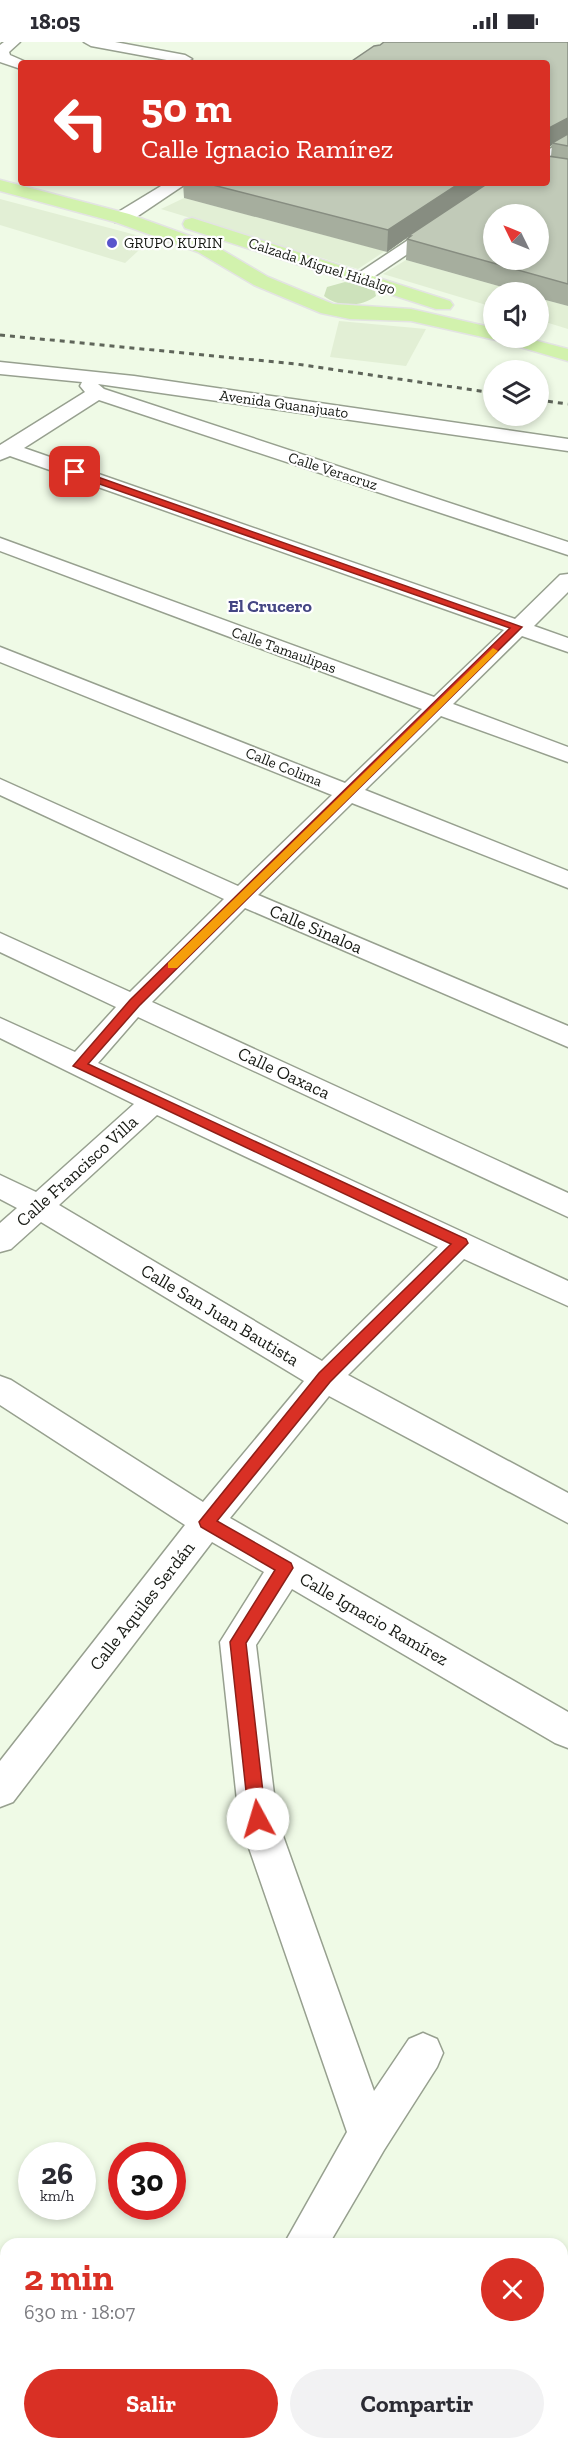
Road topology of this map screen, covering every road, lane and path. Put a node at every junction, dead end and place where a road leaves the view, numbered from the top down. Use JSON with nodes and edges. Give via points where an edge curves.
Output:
{"nodes":[{"id":1,"x":13,"y":42,"type":"edge"},
{"id":2,"x":91,"y":42,"type":"edge"},
{"id":3,"x":182,"y":54,"type":"dead end"},
{"id":4,"x":18,"y":64,"type":"edge"},
{"id":5,"x":568,"y":143,"type":"edge"},
{"id":6,"x":550,"y":156,"type":"edge"},
{"id":7,"x":0,"y":170,"type":"edge"},
{"id":8,"x":18,"y":175,"type":"edge"},
{"id":9,"x":0,"y":185,"type":"edge"},
{"id":10,"x":58,"y":186,"type":"edge"},
{"id":11,"x":173,"y":186,"type":"edge"},
{"id":12,"x":499,"y":187,"type":"edge"},
{"id":13,"x":140,"y":208,"type":"junction"},
{"id":14,"x":122,"y":218,"type":"junction"},
{"id":15,"x":341,"y":273,"type":"junction"},
{"id":16,"x":360,"y":278,"type":"junction"},
{"id":17,"x":382,"y":284,"type":"junction"},
{"id":18,"x":299,"y":298,"type":"junction"},
{"id":19,"x":350,"y":313,"type":"junction"},
{"id":20,"x":483,"y":315,"type":"edge"},
{"id":21,"x":483,"y":331,"type":"edge"},
{"id":22,"x":549,"y":334,"type":"edge"},
{"id":23,"x":568,"y":339,"type":"edge"},
{"id":24,"x":541,"y":348,"type":"edge"},
{"id":25,"x":562,"y":354,"type":"edge"},
{"id":26,"x":0,"y":369,"type":"edge"},
{"id":27,"x":76,"y":376,"type":"junction"},
{"id":28,"x":97,"y":393,"type":"junction"},
{"id":29,"x":568,"y":445,"type":"edge"},
{"id":30,"x":4,"y":452,"type":"edge"},
{"id":31,"x":0,"y":544,"type":"edge"},
{"id":32,"x":568,"y":549,"type":"edge"},
{"id":33,"x":568,"y":580,"type":"edge"},
{"id":34,"x":517,"y":627,"type":"junction"},
{"id":35,"x":568,"y":645,"type":"edge"},
{"id":36,"x":0,"y":654,"type":"edge"},
{"id":37,"x":437,"y":706,"type":"junction"},
{"id":38,"x":568,"y":755,"type":"edge"},
{"id":39,"x":0,"y":786,"type":"edge"},
{"id":40,"x":347,"y":792,"type":"junction"},
{"id":41,"x":568,"y":880,"type":"edge"},
{"id":42,"x":241,"y":897,"type":"junction"},
{"id":43,"x":0,"y":942,"type":"edge"},
{"id":44,"x":135,"y":1003,"type":"junction"},
{"id":45,"x":0,"y":1027,"type":"edge"},
{"id":46,"x":568,"y":1037,"type":"edge"},
{"id":47,"x":79,"y":1066,"type":"junction"},
{"id":48,"x":154,"y":1102,"type":"junction"},
{"id":49,"x":0,"y":1186,"type":"edge"},
{"id":50,"x":38,"y":1206,"type":"junction"},
{"id":51,"x":568,"y":1206,"type":"edge"},
{"id":52,"x":0,"y":1241,"type":"edge"},
{"id":53,"x":461,"y":1243,"type":"junction"},
{"id":54,"x":568,"y":1294,"type":"edge"},
{"id":55,"x":324,"y":1378,"type":"junction"},
{"id":56,"x":0,"y":1389,"type":"edge"},
{"id":57,"x":568,"y":1509,"type":"edge"},
{"id":58,"x":207,"y":1522,"type":"junction"},
{"id":59,"x":285,"y":1568,"type":"junction"},
{"id":60,"x":568,"y":1731,"type":"edge"},
{"id":61,"x":0,"y":1790,"type":"edge"},
{"id":62,"x":423,"y":2053,"type":"dead end"},
{"id":63,"x":369,"y":2135,"type":"junction"},
{"id":64,"x":309,"y":2238,"type":"edge"}],
"edges":[{"from":1,"to":4,"type":"street","via":[[1,51],[3,58]]},
{"from":2,"to":3,"type":"street"},
{"from":5,"to":6,"type":"street"},
{"from":7,"to":8,"type":"main road"},
{"from":9,"to":14,"type":"main road","name":"Calzada Miguel Hidalgo"},
{"from":10,"to":13,"type":"main road","name":"Calzada Miguel Hidalgo"},
{"from":11,"to":13,"type":"street"},
{"from":12,"to":16,"type":"street"},
{"from":13,"to":14,"type":"street"},
{"from":13,"to":15,"type":"main road","name":"Calzada Miguel Hidalgo"},
{"from":14,"to":18,"type":"main road","name":"Calzada Miguel Hidalgo","via":[[205,248]]},
{"from":15,"to":16,"type":"main road","name":"Calzada Miguel Hidalgo"},
{"from":15,"to":18,"type":"main road","via":[[312,282]]},
{"from":16,"to":17,"type":"main road","name":"Calzada Miguel Hidalgo"},
{"from":17,"to":19,"type":"main road","via":[[378,301]]},
{"from":17,"to":20,"type":"main road","name":"Calzada Miguel Hidalgo"},
{"from":18,"to":19,"type":"main road","name":"Calzada Miguel Hidalgo"},
{"from":19,"to":21,"type":"main road","name":"Calzada Miguel Hidalgo","via":[[411,315]]},
{"from":22,"to":23,"type":"main road"},
{"from":24,"to":25,"type":"main road"},
{"from":26,"to":27,"type":"street","name":"Avenida Guanajuato"},
{"from":27,"to":28,"type":"street"},
{"from":27,"to":29,"type":"street","name":"Avenida Guanajuato"},
{"from":28,"to":30,"type":"street"},
{"from":28,"to":32,"type":"street","name":"Calle Veracruz"},
{"from":30,"to":34,"type":"street"},
{"from":31,"to":37,"type":"street","name":"Calle Tamaulipas"},
{"from":33,"to":34,"type":"street"},
{"from":34,"to":35,"type":"street"},
{"from":34,"to":37,"type":"street"},
{"from":36,"to":40,"type":"street","name":"Calle Colima"},
{"from":37,"to":38,"type":"street","name":"Calle Tamaulipas"},
{"from":37,"to":40,"type":"street"},
{"from":39,"to":42,"type":"street","name":"Calle Sinaloa"},
{"from":40,"to":41,"type":"street","name":"Calle Colima"},
{"from":40,"to":42,"type":"street"},
{"from":42,"to":44,"type":"street"},
{"from":42,"to":46,"type":"street","name":"Calle Sinaloa"},
{"from":43,"to":44,"type":"street","name":"Calle Oaxaca"},
{"from":44,"to":47,"type":"street"},
{"from":44,"to":51,"type":"street","name":"Calle Oaxaca"},
{"from":45,"to":47,"type":"street"},
{"from":47,"to":48,"type":"street"},
{"from":48,"to":50,"type":"street","name":"Calle Francisco Villa"},
{"from":48,"to":53,"type":"street"},
{"from":49,"to":50,"type":"street","name":"Calle San Juan Bautista"},
{"from":50,"to":52,"type":"street","name":"Calle Francisco Villa"},
{"from":50,"to":55,"type":"street","name":"Calle San Juan Bautista"},
{"from":53,"to":54,"type":"street"},
{"from":53,"to":55,"type":"street","name":"Calle Aquiles Serdán"},
{"from":55,"to":57,"type":"street","name":"Calle San Juan Bautista"},
{"from":55,"to":58,"type":"street","name":"Calle Aquiles Serdán"},
{"from":56,"to":58,"type":"street","name":"Calle Ignacio Ramírez"},
{"from":58,"to":59,"type":"street","name":"Calle Ignacio Ramírez"},
{"from":58,"to":61,"type":"street","name":"Calle Aquiles Serdán"},
{"from":59,"to":60,"type":"street","name":"Calle Ignacio Ramírez"},
{"from":59,"to":63,"type":"street","via":[[238,1642],[258,1819]]},
{"from":62,"to":63,"type":"street"},
{"from":63,"to":64,"type":"street"}]}
